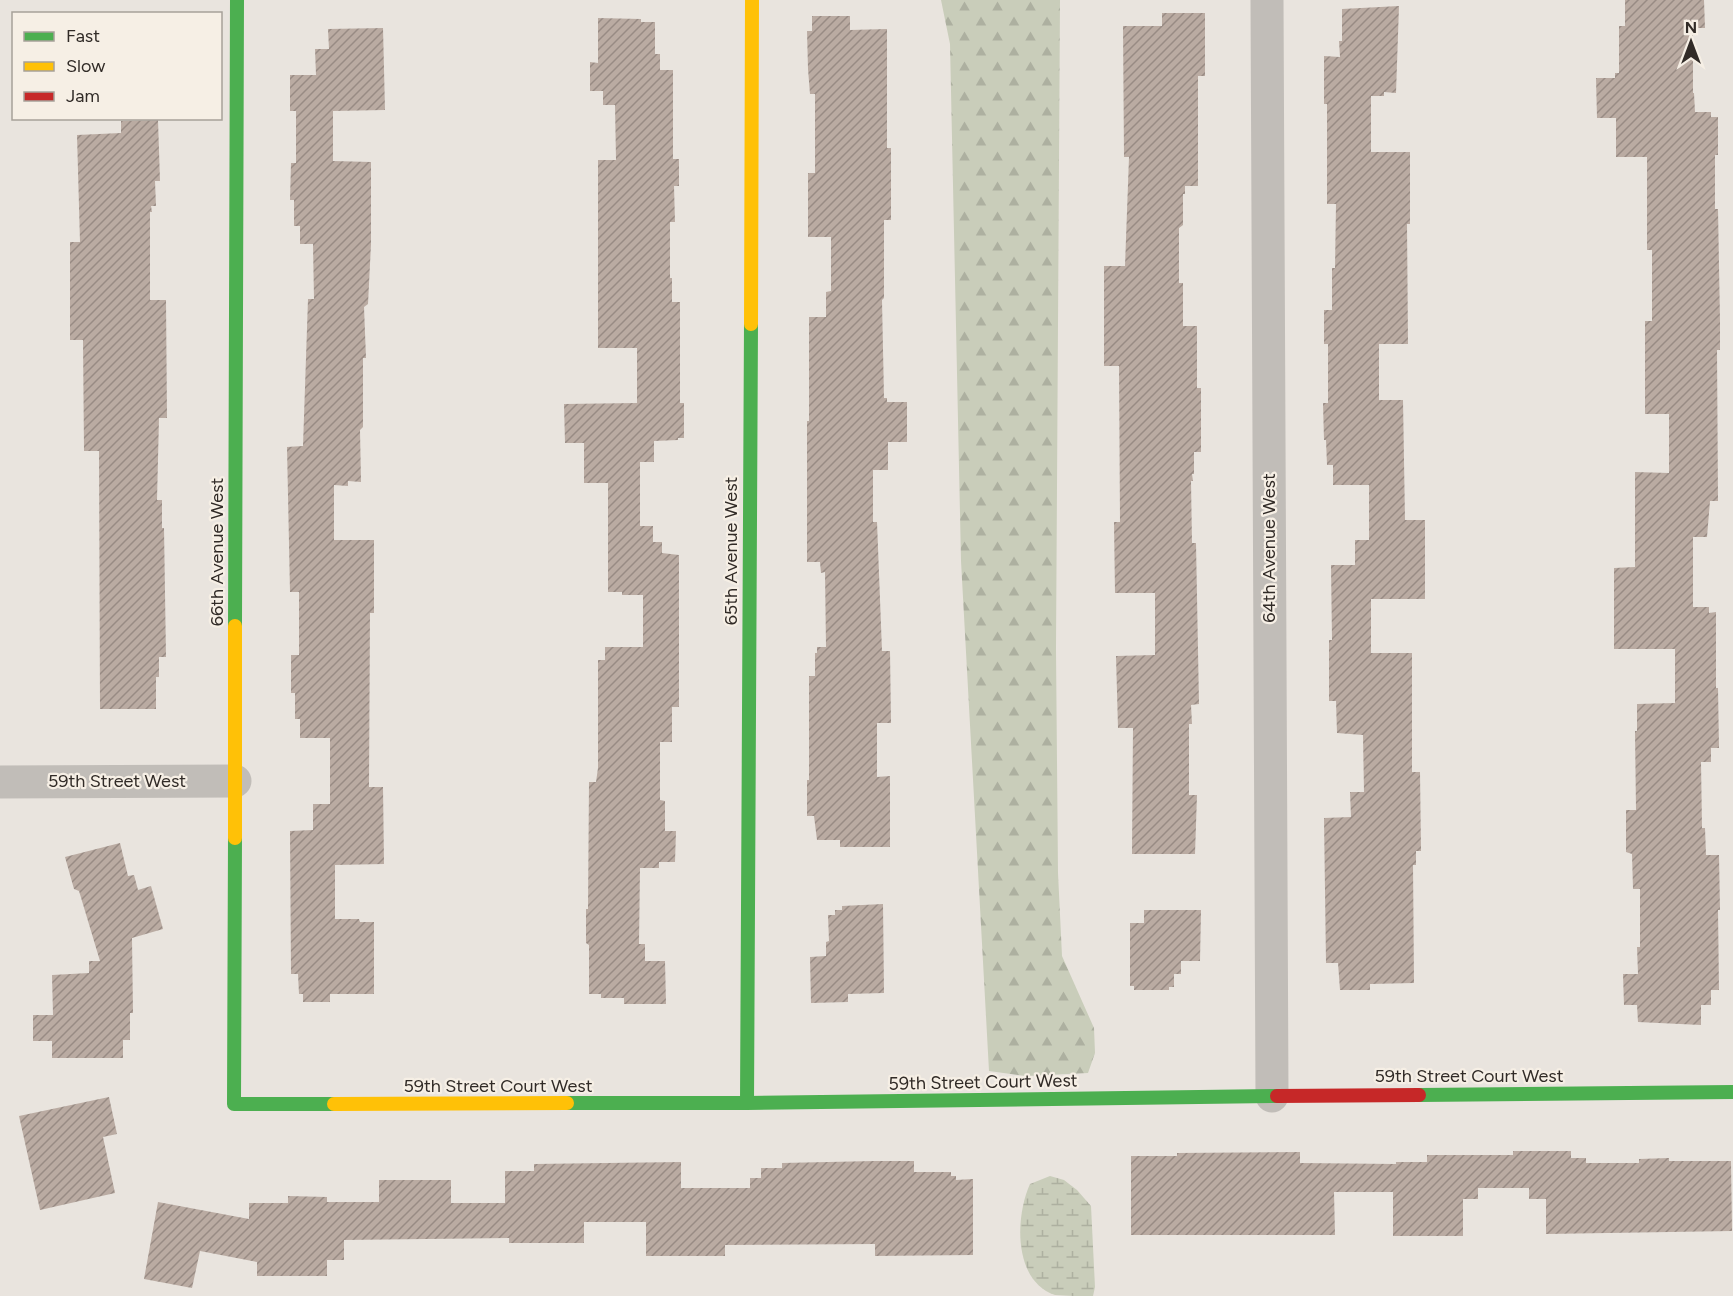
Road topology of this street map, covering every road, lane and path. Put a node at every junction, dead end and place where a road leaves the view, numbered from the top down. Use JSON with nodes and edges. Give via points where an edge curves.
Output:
{"nodes":[{"id":1,"x":237,"y":0,"type":"edge"},
{"id":2,"x":752,"y":0,"type":"edge"},
{"id":3,"x":1267,"y":0,"type":"edge"},
{"id":4,"x":235,"y":781,"type":"junction"},
{"id":5,"x":0,"y":782,"type":"edge"},
{"id":6,"x":1733,"y":1092,"type":"edge"},
{"id":7,"x":1272,"y":1096,"type":"junction"},
{"id":8,"x":747,"y":1103,"type":"junction"},
{"id":9,"x":234,"y":1104,"type":"joint"}],
"edges":[{"from":1,"to":4,"type":"street","name":"66th Avenue West"},
{"from":2,"to":8,"type":"street","name":"65th Avenue West"},
{"from":3,"to":7,"type":"street","name":"64th Avenue West"},
{"from":4,"to":5,"type":"street","name":"59th Street West"},
{"from":4,"to":9,"type":"street","name":"66th Avenue West"},
{"from":6,"to":7,"type":"street","name":"59th Street Court West"},
{"from":7,"to":8,"type":"street","name":"59th Street Court West"},
{"from":8,"to":9,"type":"street","name":"59th Street Court West"}]}
